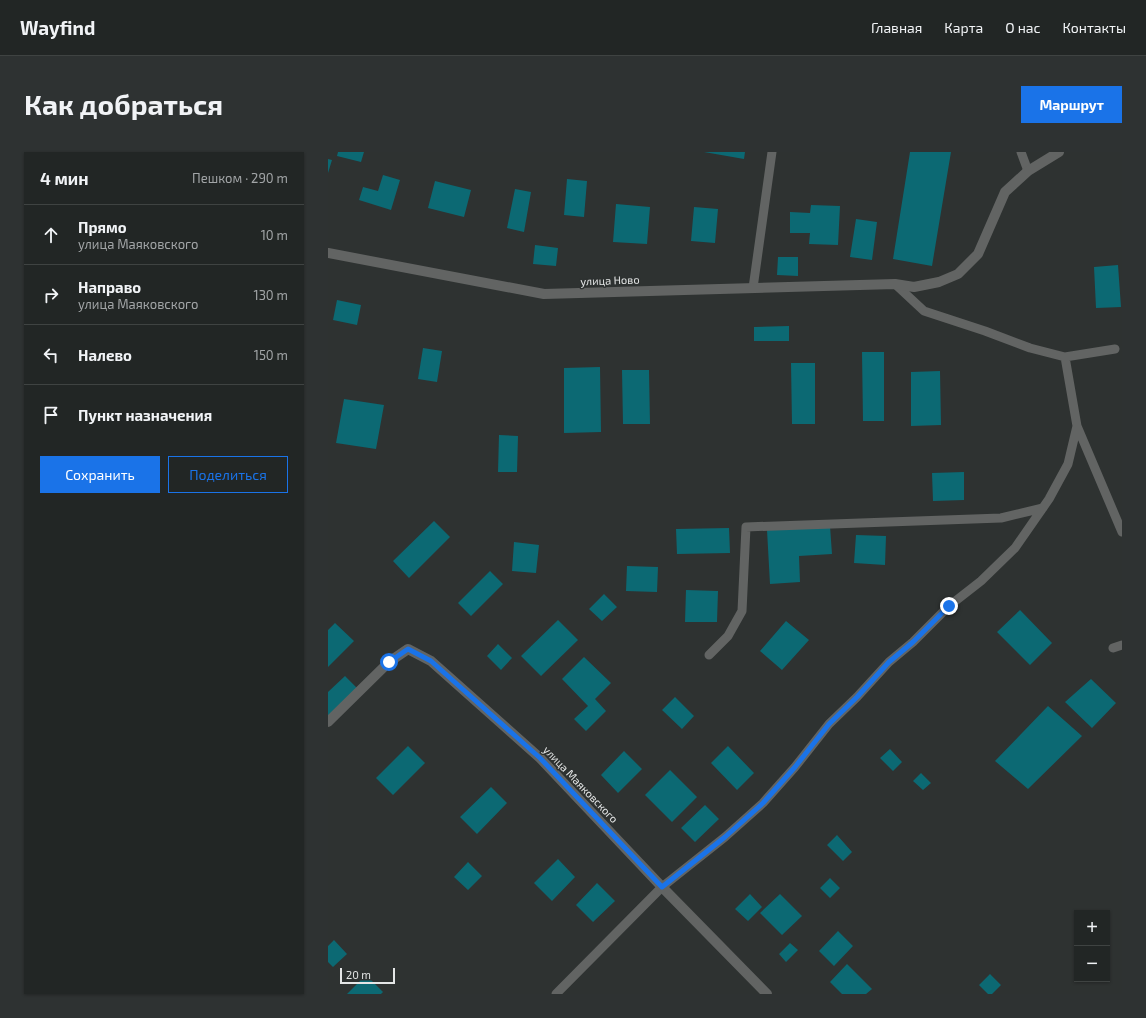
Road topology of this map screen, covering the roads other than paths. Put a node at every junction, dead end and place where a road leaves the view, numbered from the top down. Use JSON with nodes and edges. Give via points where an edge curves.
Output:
{"nodes":[{"id":1,"x":772,"y":152,"type":"edge"},
{"id":2,"x":1021,"y":152,"type":"edge"},
{"id":3,"x":1059,"y":152,"type":"edge"},
{"id":4,"x":1028,"y":171,"type":"junction"},
{"id":5,"x":328,"y":253,"type":"edge"},
{"id":6,"x":895,"y":284,"type":"junction"},
{"id":7,"x":753,"y":288,"type":"junction"},
{"id":8,"x":1115,"y":349,"type":"dead end"},
{"id":9,"x":1065,"y":357,"type":"junction"},
{"id":10,"x":1077,"y":426,"type":"junction"},
{"id":11,"x":1043,"y":508,"type":"junction"},
{"id":12,"x":1122,"y":532,"type":"edge"},
{"id":13,"x":709,"y":655,"type":"dead end"},
{"id":14,"x":328,"y":722,"type":"edge"},
{"id":15,"x":662,"y":887,"type":"junction"},
{"id":16,"x":556,"y":994,"type":"edge"},
{"id":17,"x":767,"y":994,"type":"edge"}],
"edges":[{"from":1,"to":7,"type":"lane"},
{"from":2,"to":4,"type":"lane"},
{"from":3,"to":4,"type":"street","name":"улица Ново"},
{"from":4,"to":6,"type":"street","name":"улица Ново","via":[[1005,192],[978,254],[958,274],[939,282],[914,287]]},
{"from":5,"to":7,"type":"street","name":"улица Ново","via":[[544,294]]},
{"from":6,"to":7,"type":"street","name":"улица Ново"},
{"from":6,"to":9,"type":"lane","via":[[924,311],[1030,348]]},
{"from":8,"to":9,"type":"lane"},
{"from":9,"to":10,"type":"lane"},
{"from":10,"to":11,"type":"lane","via":[[1068,464]]},
{"from":10,"to":12,"type":"lane"},
{"from":11,"to":13,"type":"lane","via":[[1001,518],[746,527],[742,611],[728,636]]},
{"from":11,"to":15,"type":"lane","via":[[1015,548],[889,662],[829,724],[763,803]]},
{"from":14,"to":15,"type":"street","name":"улица Маяковского","via":[[389,662],[408,649],[431,661],[540,758]]},
{"from":15,"to":16,"type":"lane"},
{"from":15,"to":17,"type":"street","name":"улица Маяковского"}]}
